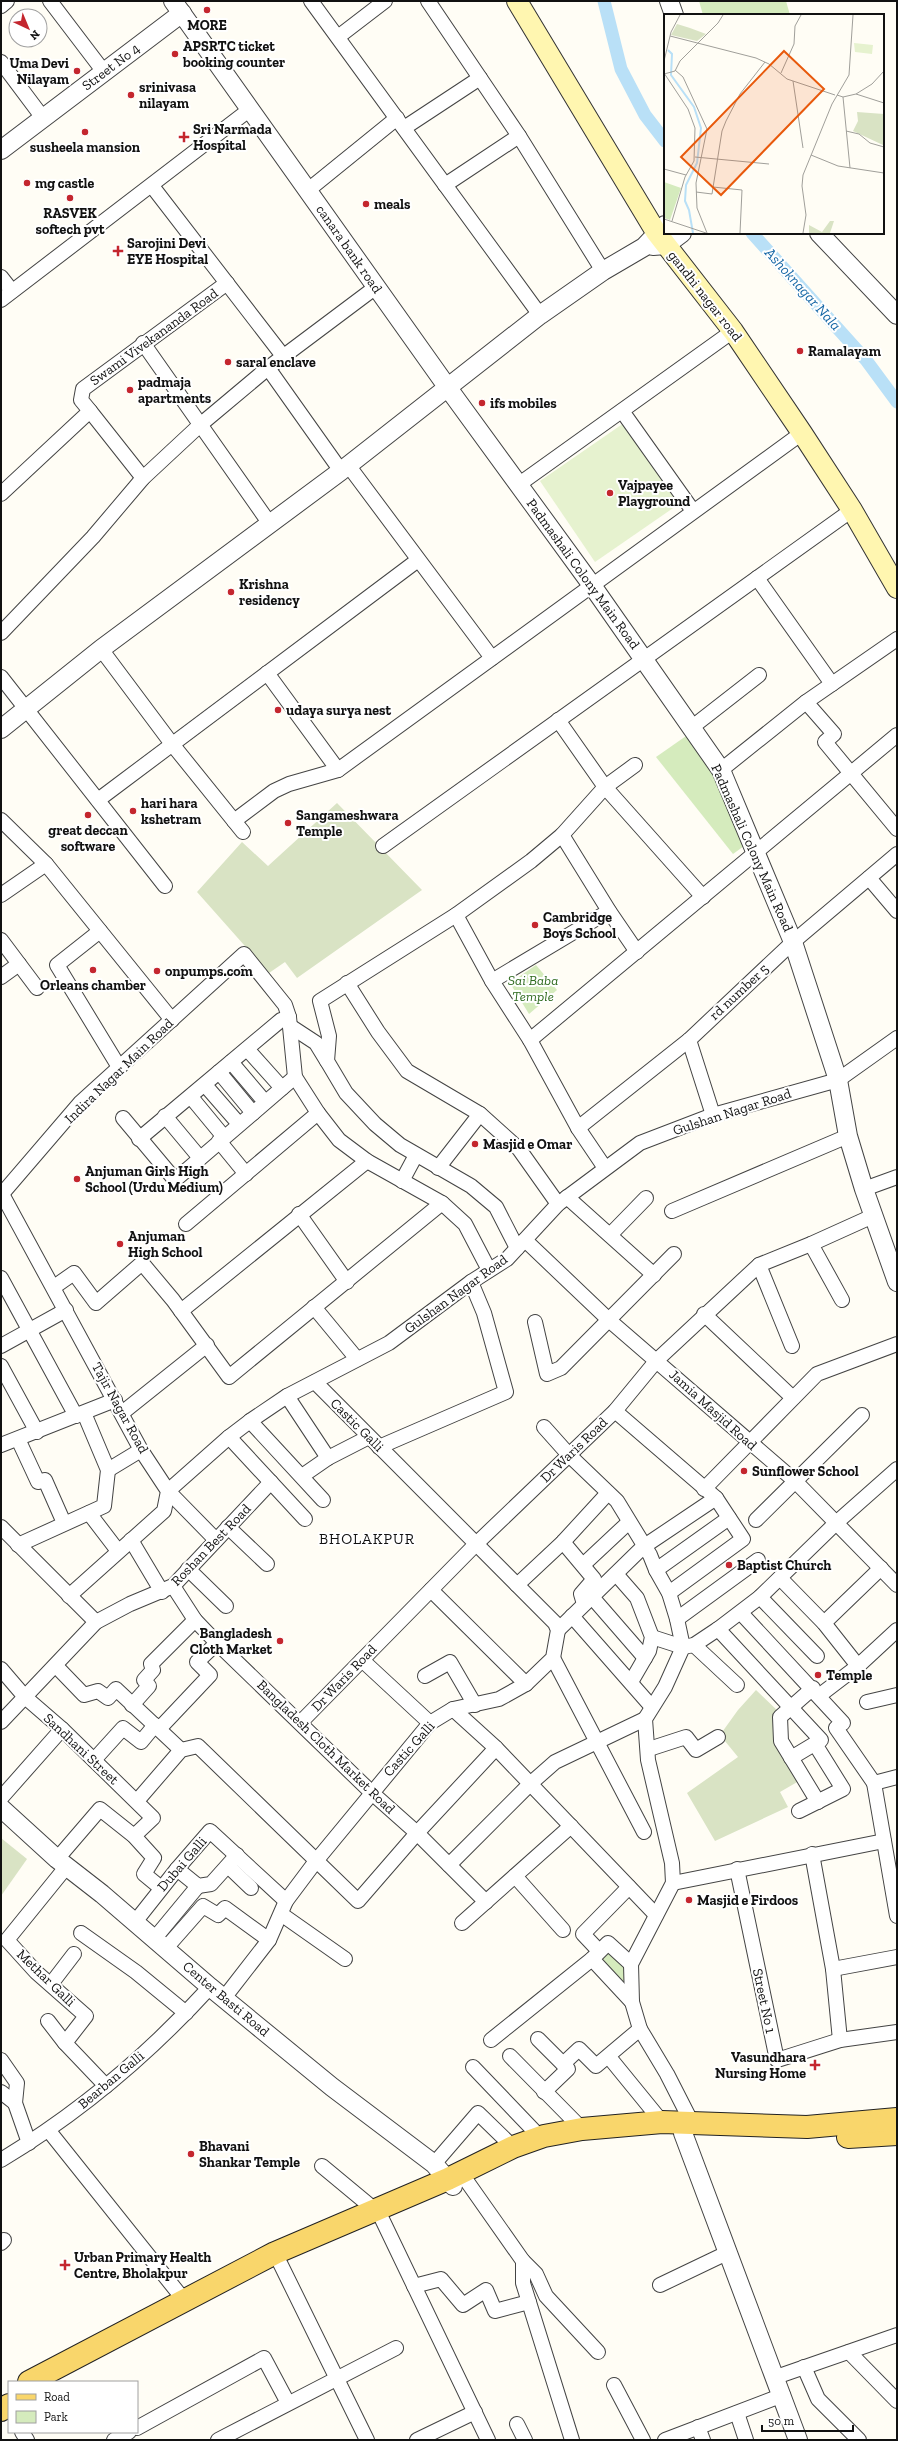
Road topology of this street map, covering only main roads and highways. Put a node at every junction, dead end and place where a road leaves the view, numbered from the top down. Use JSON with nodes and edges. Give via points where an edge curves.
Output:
{"nodes":[{"id":1,"x":517,"y":1,"type":"edge"},
{"id":2,"x":664,"y":233,"type":"edge"},
{"id":3,"x":665,"y":235,"type":"edge"},
{"id":4,"x":897,"y":588,"type":"edge"},
{"id":5,"x":897,"y":2119,"type":"edge"},
{"id":6,"x":688,"y":2128,"type":"junction"},
{"id":7,"x":897,"y":2134,"type":"edge"},
{"id":8,"x":450,"y":2177,"type":"junction"},
{"id":9,"x":378,"y":2213,"type":"junction"},
{"id":10,"x":31,"y":2381,"type":"edge"},
{"id":11,"x":55,"y":2381,"type":"edge"}],
"edges":[{"from":1,"to":2,"type":"main road","name":"gandhi nagar road"},
{"from":3,"to":4,"type":"main road","name":"gandhi nagar road","via":[[802,433],[852,510]]},
{"from":5,"to":6,"type":"main road","via":[[807,2127]]},
{"from":6,"to":7,"type":"main road","via":[[721,2136],[807,2138]]},
{"from":6,"to":8,"type":"main road","via":[[585,2137]]},
{"from":6,"to":8,"type":"main road","via":[[662,2122],[582,2129],[540,2137]]},
{"from":8,"to":9,"type":"main road"},
{"from":9,"to":10,"type":"main road","via":[[275,2253]]},
{"from":9,"to":11,"type":"main road"}]}
